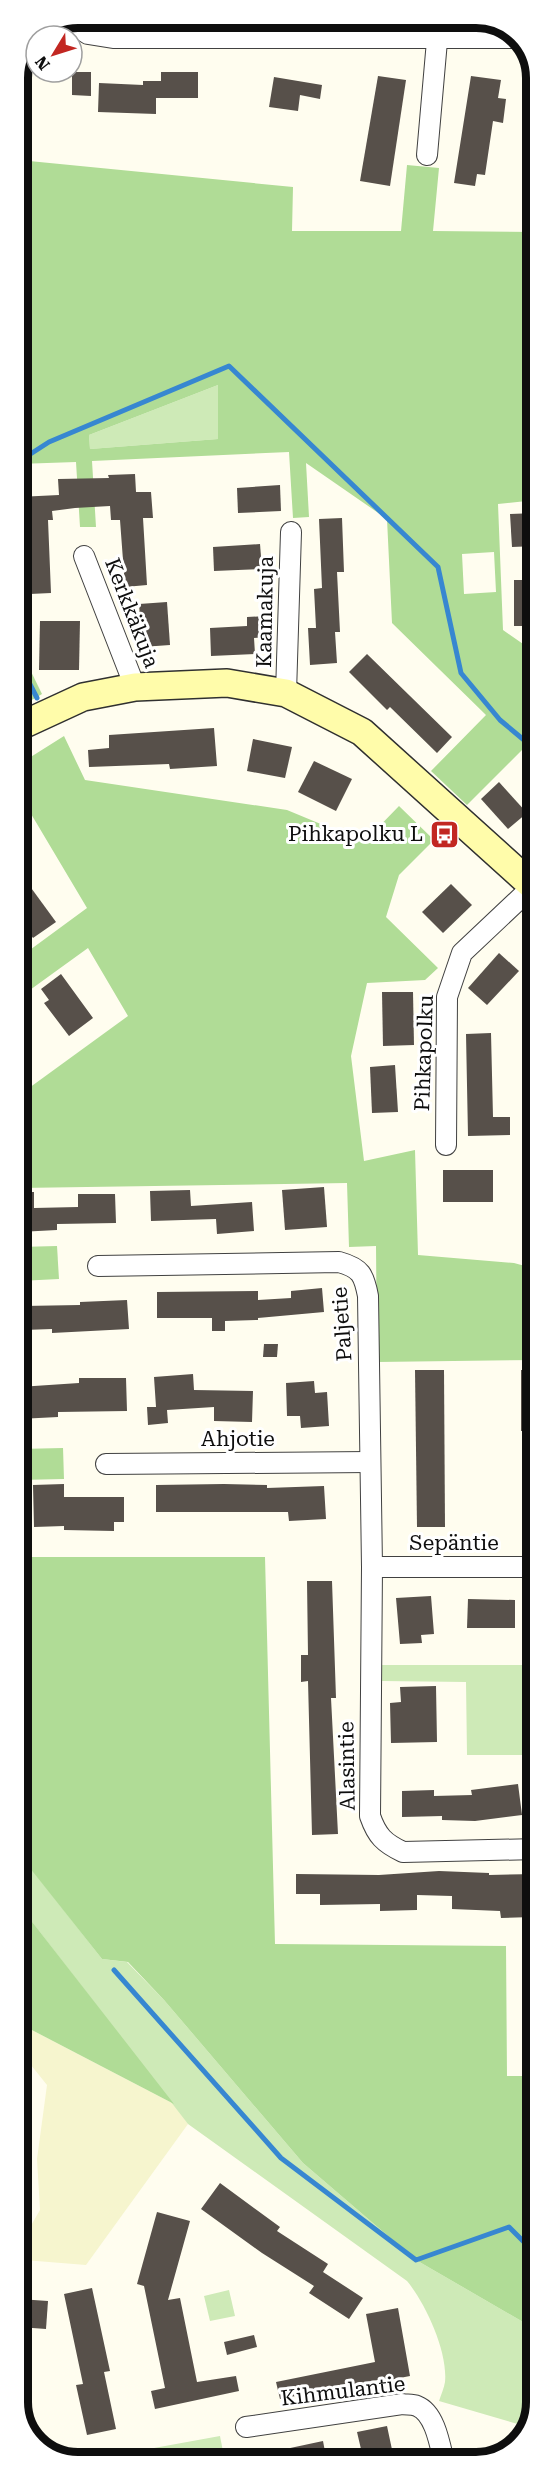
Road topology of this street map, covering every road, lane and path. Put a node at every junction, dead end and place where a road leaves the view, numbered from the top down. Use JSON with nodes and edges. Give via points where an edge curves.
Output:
{"nodes":[{"id":1,"x":79,"y":28,"type":"edge"},
{"id":2,"x":233,"y":28,"type":"edge"},
{"id":3,"x":438,"y":28,"type":"edge"},
{"id":4,"x":445,"y":29,"type":"edge"},
{"id":5,"x":503,"y":36,"type":"edge"},
{"id":6,"x":427,"y":155,"type":"dead end"},
{"id":7,"x":291,"y":532,"type":"dead end"},
{"id":8,"x":84,"y":556,"type":"dead end"},
{"id":9,"x":135,"y":687,"type":"junction"},
{"id":10,"x":286,"y":693,"type":"junction"},
{"id":11,"x":28,"y":722,"type":"edge"},
{"id":12,"x":526,"y":881,"type":"edge"},
{"id":13,"x":526,"y":895,"type":"edge"},
{"id":14,"x":446,"y":1145,"type":"dead end"},
{"id":15,"x":98,"y":1266,"type":"dead end"},
{"id":16,"x":370,"y":1462,"type":"junction"},
{"id":17,"x":106,"y":1464,"type":"dead end"},
{"id":18,"x":372,"y":1567,"type":"junction"},
{"id":19,"x":526,"y":1567,"type":"edge"},
{"id":20,"x":526,"y":1849,"type":"edge"},
{"id":21,"x":246,"y":2427,"type":"dead end"},
{"id":22,"x":442,"y":2452,"type":"edge"}],
"edges":[{"from":1,"to":2,"type":"street","via":[[88,34],[112,38]]},
{"from":3,"to":6,"type":"street"},
{"from":4,"to":5,"type":"street"},
{"from":7,"to":10,"type":"street","name":"Kaamakuja"},
{"from":8,"to":9,"type":"street","name":"Kerkkäkuja"},
{"from":9,"to":10,"type":"street","via":[[227,683]]},
{"from":9,"to":11,"type":"street","via":[[83,697]]},
{"from":10,"to":12,"type":"street","via":[[362,732]]},
{"from":13,"to":14,"type":"street","name":"Pihkapolku","via":[[462,953],[447,997]]},
{"from":15,"to":16,"type":"street","name":"Paljetie","via":[[339,1262],[352,1266],[364,1277],[368,1296]]},
{"from":16,"to":17,"type":"street","name":"Ahjotie"},
{"from":16,"to":18,"type":"street","name":"Paljetie"},
{"from":18,"to":19,"type":"street","name":"Sepäntie"},
{"from":18,"to":20,"type":"street","name":"Alasintie","via":[[370,1816],[375,1833],[403,1852]]},
{"from":21,"to":22,"type":"street","name":"Kihmulantie","via":[[402,2404],[428,2413]]}]}
